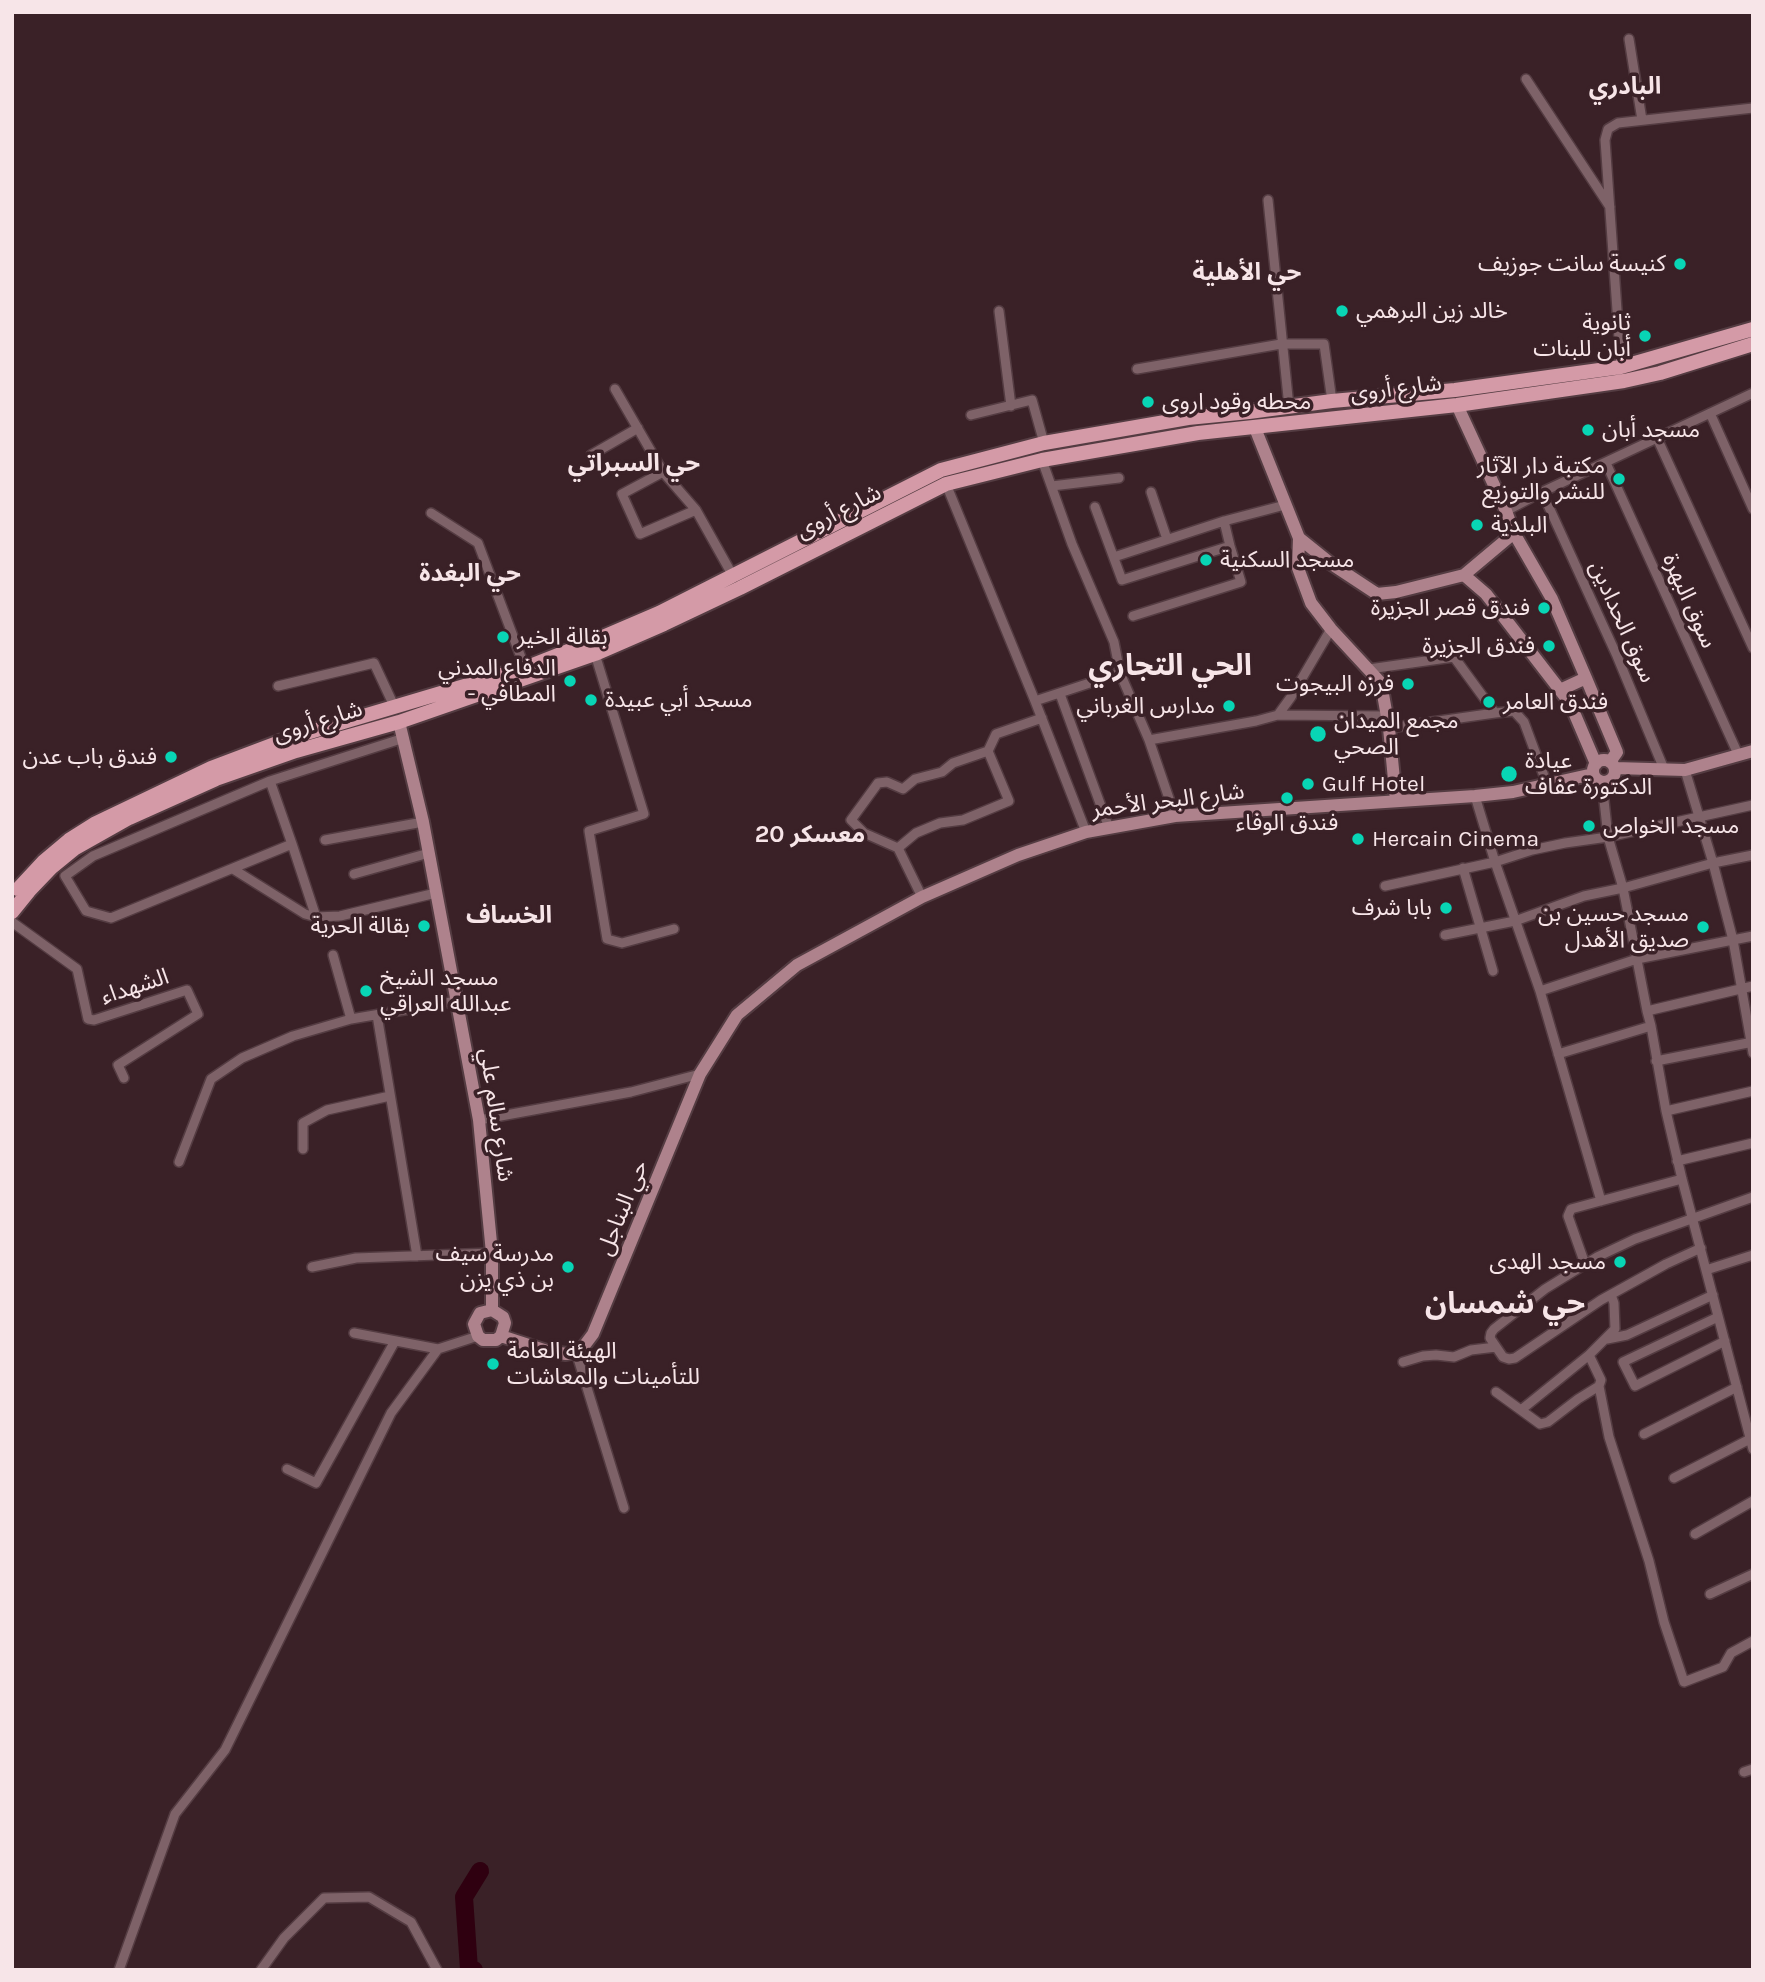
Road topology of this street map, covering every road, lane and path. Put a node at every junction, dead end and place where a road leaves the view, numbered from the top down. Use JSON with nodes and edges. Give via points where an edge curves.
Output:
{"nodes":[{"id":1,"x":1629,"y":38,"type":"dead end"},
{"id":2,"x":1526,"y":79,"type":"dead end"},
{"id":3,"x":1753,"y":108,"type":"edge"},
{"id":4,"x":1642,"y":120,"type":"junction"},
{"id":5,"x":1268,"y":200,"type":"dead end"},
{"id":6,"x":1610,"y":208,"type":"junction"},
{"id":7,"x":999,"y":311,"type":"dead end"},
{"id":8,"x":1753,"y":329,"type":"edge"},
{"id":9,"x":1281,"y":344,"type":"junction"},
{"id":10,"x":1753,"y":344,"type":"edge"},
{"id":11,"x":1137,"y":369,"type":"dead end"},
{"id":12,"x":1622,"y":374,"type":"junction"},
{"id":13,"x":615,"y":389,"type":"dead end"},
{"id":14,"x":1753,"y":393,"type":"edge"},
{"id":15,"x":1456,"y":398,"type":"junction"},
{"id":16,"x":1332,"y":401,"type":"junction"},
{"id":17,"x":1011,"y":406,"type":"junction"},
{"id":18,"x":1289,"y":407,"type":"junction"},
{"id":19,"x":1249,"y":412,"type":"junction"},
{"id":20,"x":1710,"y":413,"type":"junction"},
{"id":21,"x":971,"y":415,"type":"dead end"},
{"id":22,"x":638,"y":428,"type":"junction"},
{"id":23,"x":1255,"y":428,"type":"junction"},
{"id":24,"x":1657,"y":438,"type":"junction"},
{"id":25,"x":1044,"y":443,"type":"junction"},
{"id":26,"x":591,"y":455,"type":"dead end"},
{"id":27,"x":1042,"y":460,"type":"junction"},
{"id":28,"x":1606,"y":463,"type":"junction"},
{"id":29,"x":663,"y":471,"type":"junction"},
{"id":30,"x":944,"y":477,"type":"junction"},
{"id":31,"x":1119,"y":478,"type":"dead end"},
{"id":32,"x":1052,"y":486,"type":"junction"},
{"id":33,"x":1151,"y":492,"type":"dead end"},
{"id":34,"x":1542,"y":492,"type":"junction"},
{"id":35,"x":1285,"y":505,"type":"junction"},
{"id":36,"x":1095,"y":507,"type":"dead end"},
{"id":37,"x":1753,"y":509,"type":"edge"},
{"id":38,"x":696,"y":510,"type":"junction"},
{"id":39,"x":1506,"y":511,"type":"junction"},
{"id":40,"x":431,"y":513,"type":"dead end"},
{"id":41,"x":1224,"y":520,"type":"junction"},
{"id":42,"x":1514,"y":533,"type":"junction"},
{"id":43,"x":1299,"y":538,"type":"junction"},
{"id":44,"x":1167,"y":539,"type":"junction"},
{"id":45,"x":1230,"y":546,"type":"junction"},
{"id":46,"x":1114,"y":557,"type":"junction"},
{"id":47,"x":1464,"y":575,"type":"junction"},
{"id":48,"x":736,"y":582,"type":"junction"},
{"id":49,"x":1133,"y":617,"type":"dead end"},
{"id":50,"x":1331,"y":629,"type":"junction"},
{"id":51,"x":1753,"y":648,"type":"edge"},
{"id":52,"x":595,"y":654,"type":"junction"},
{"id":53,"x":525,"y":668,"type":"junction"},
{"id":54,"x":1369,"y":669,"type":"junction"},
{"id":55,"x":1120,"y":673,"type":"junction"},
{"id":56,"x":1586,"y":678,"type":"junction"},
{"id":57,"x":278,"y":685,"type":"dead end"},
{"id":58,"x":1560,"y":690,"type":"junction"},
{"id":59,"x":1060,"y":694,"type":"junction"},
{"id":60,"x":1035,"y":701,"type":"junction"},
{"id":61,"x":1495,"y":713,"type":"junction"},
{"id":62,"x":397,"y":715,"type":"junction"},
{"id":63,"x":1278,"y":715,"type":"junction"},
{"id":64,"x":1042,"y":718,"type":"junction"},
{"id":65,"x":1388,"y":722,"type":"junction"},
{"id":66,"x":404,"y":738,"type":"junction"},
{"id":67,"x":1149,"y":740,"type":"junction"},
{"id":68,"x":988,"y":751,"type":"junction"},
{"id":69,"x":1753,"y":751,"type":"edge"},
{"id":70,"x":1738,"y":754,"type":"junction"},
{"id":71,"x":1612,"y":765,"type":"junction"},
{"id":72,"x":1664,"y":769,"type":"junction"},
{"id":73,"x":1685,"y":770,"type":"junction"},
{"id":74,"x":1597,"y":773,"type":"junction"},
{"id":75,"x":270,"y":781,"type":"junction"},
{"id":76,"x":1547,"y":784,"type":"junction"},
{"id":77,"x":1475,"y":796,"type":"junction"},
{"id":78,"x":1396,"y":800,"type":"junction"},
{"id":79,"x":1753,"y":805,"type":"edge"},
{"id":80,"x":1175,"y":816,"type":"junction"},
{"id":81,"x":1698,"y":816,"type":"junction"},
{"id":82,"x":423,"y":822,"type":"junction"},
{"id":83,"x":1109,"y":828,"type":"junction"},
{"id":84,"x":1086,"y":832,"type":"junction"},
{"id":85,"x":1608,"y":837,"type":"junction"},
{"id":86,"x":325,"y":840,"type":"dead end"},
{"id":87,"x":292,"y":844,"type":"junction"},
{"id":88,"x":898,"y":848,"type":"junction"},
{"id":89,"x":429,"y":853,"type":"junction"},
{"id":90,"x":1753,"y":855,"type":"edge"},
{"id":91,"x":1495,"y":862,"type":"junction"},
{"id":92,"x":1713,"y":863,"type":"junction"},
{"id":93,"x":1463,"y":868,"type":"junction"},
{"id":94,"x":233,"y":869,"type":"junction"},
{"id":95,"x":354,"y":874,"type":"dead end"},
{"id":96,"x":1385,"y":886,"type":"dead end"},
{"id":97,"x":1623,"y":888,"type":"junction"},
{"id":98,"x":436,"y":893,"type":"junction"},
{"id":99,"x":12,"y":897,"type":"edge"},
{"id":100,"x":922,"y":897,"type":"junction"},
{"id":101,"x":12,"y":912,"type":"edge"},
{"id":102,"x":316,"y":917,"type":"junction"},
{"id":103,"x":1515,"y":921,"type":"junction"},
{"id":104,"x":12,"y":922,"type":"edge"},
{"id":105,"x":1481,"y":928,"type":"junction"},
{"id":106,"x":674,"y":929,"type":"dead end"},
{"id":107,"x":1445,"y":935,"type":"dead end"},
{"id":108,"x":1753,"y":936,"type":"edge"},
{"id":109,"x":1733,"y":940,"type":"junction"},
{"id":110,"x":333,"y":955,"type":"dead end"},
{"id":111,"x":1637,"y":960,"type":"junction"},
{"id":112,"x":1493,"y":971,"type":"dead end"},
{"id":113,"x":1753,"y":986,"type":"edge"},
{"id":114,"x":1741,"y":988,"type":"junction"},
{"id":115,"x":1541,"y":991,"type":"junction"},
{"id":116,"x":457,"y":1001,"type":"junction"},
{"id":117,"x":1647,"y":1011,"type":"junction"},
{"id":118,"x":377,"y":1015,"type":"junction"},
{"id":119,"x":351,"y":1019,"type":"junction"},
{"id":120,"x":1651,"y":1026,"type":"junction"},
{"id":121,"x":1752,"y":1042,"type":"edge"},
{"id":122,"x":1753,"y":1053,"type":"edge"},
{"id":123,"x":1558,"y":1054,"type":"junction"},
{"id":124,"x":1656,"y":1061,"type":"junction"},
{"id":125,"x":701,"y":1074,"type":"junction"},
{"id":126,"x":124,"y":1079,"type":"dead end"},
{"id":127,"x":1753,"y":1091,"type":"edge"},
{"id":128,"x":390,"y":1096,"type":"junction"},
{"id":129,"x":1666,"y":1111,"type":"junction"},
{"id":130,"x":479,"y":1120,"type":"junction"},
{"id":131,"x":1753,"y":1143,"type":"edge"},
{"id":132,"x":303,"y":1149,"type":"dead end"},
{"id":133,"x":1677,"y":1161,"type":"junction"},
{"id":134,"x":179,"y":1162,"type":"dead end"},
{"id":135,"x":1682,"y":1179,"type":"junction"},
{"id":136,"x":1753,"y":1197,"type":"edge"},
{"id":137,"x":1601,"y":1201,"type":"junction"},
{"id":138,"x":1693,"y":1219,"type":"junction"},
{"id":139,"x":1700,"y":1248,"type":"junction"},
{"id":140,"x":492,"y":1253,"type":"junction"},
{"id":141,"x":1753,"y":1255,"type":"edge"},
{"id":142,"x":417,"y":1256,"type":"junction"},
{"id":143,"x":1585,"y":1264,"type":"junction"},
{"id":144,"x":312,"y":1267,"type":"dead end"},
{"id":145,"x":1706,"y":1270,"type":"junction"},
{"id":146,"x":1713,"y":1295,"type":"junction"},
{"id":147,"x":1611,"y":1296,"type":"junction"},
{"id":148,"x":492,"y":1310,"type":"junction"},
{"id":149,"x":1718,"y":1317,"type":"junction"},
{"id":150,"x":354,"y":1333,"type":"dead end"},
{"id":151,"x":478,"y":1336,"type":"junction"},
{"id":152,"x":501,"y":1336,"type":"junction"},
{"id":153,"x":1607,"y":1339,"type":"junction"},
{"id":154,"x":395,"y":1341,"type":"junction"},
{"id":155,"x":1725,"y":1341,"type":"junction"},
{"id":156,"x":1496,"y":1347,"type":"junction"},
{"id":157,"x":438,"y":1349,"type":"junction"},
{"id":158,"x":576,"y":1352,"type":"junction"},
{"id":159,"x":1589,"y":1355,"type":"junction"},
{"id":160,"x":1403,"y":1362,"type":"dead end"},
{"id":161,"x":1599,"y":1386,"type":"junction"},
{"id":162,"x":1737,"y":1387,"type":"junction"},
{"id":163,"x":1496,"y":1392,"type":"dead end"},
{"id":164,"x":1521,"y":1410,"type":"junction"},
{"id":165,"x":1644,"y":1434,"type":"dead end"},
{"id":166,"x":1752,"y":1444,"type":"edge"},
{"id":167,"x":287,"y":1469,"type":"dead end"},
{"id":168,"x":1674,"y":1478,"type":"dead end"},
{"id":169,"x":1753,"y":1501,"type":"edge"},
{"id":170,"x":624,"y":1508,"type":"dead end"},
{"id":171,"x":1695,"y":1534,"type":"dead end"},
{"id":172,"x":1753,"y":1574,"type":"edge"},
{"id":173,"x":1710,"y":1594,"type":"dead end"},
{"id":174,"x":1753,"y":1641,"type":"edge"},
{"id":175,"x":118,"y":1970,"type":"edge"},
{"id":176,"x":261,"y":1970,"type":"edge"},
{"id":177,"x":437,"y":1970,"type":"edge"}],
"edges":[{"from":1,"to":4,"type":"street"},
{"from":2,"to":6,"type":"street"},
{"from":3,"to":4,"type":"street"},
{"from":4,"to":6,"type":"street","via":[[1608,129]]},
{"from":5,"to":9,"type":"street"},
{"from":6,"to":12,"type":"street"},
{"from":7,"to":17,"type":"street"},
{"from":8,"to":12,"type":"main road","name":"شارع أروى"},
{"from":9,"to":11,"type":"street"},
{"from":9,"to":16,"type":"street","via":[[1324,344]]},
{"from":9,"to":18,"type":"street"},
{"from":10,"to":12,"type":"main road","name":"شارع أروى","via":[[1660,373]]},
{"from":12,"to":15,"type":"main road","name":"شارع أروى"},
{"from":13,"to":22,"type":"street"},
{"from":14,"to":20,"type":"street"},
{"from":15,"to":16,"type":"main road","name":"شارع أروى"},
{"from":15,"to":23,"type":"main road","name":"شارع أروى"},
{"from":15,"to":39,"type":"street"},
{"from":16,"to":18,"type":"main road","name":"شارع أروى"},
{"from":17,"to":21,"type":"street"},
{"from":17,"to":25,"type":"street","via":[[1032,400]]},
{"from":18,"to":19,"type":"main road","name":"شارع أروى"},
{"from":19,"to":23,"type":"main road"},
{"from":19,"to":25,"type":"main road","name":"شارع أروى"},
{"from":20,"to":24,"type":"street"},
{"from":20,"to":37,"type":"street"},
{"from":22,"to":26,"type":"street"},
{"from":22,"to":29,"type":"street"},
{"from":23,"to":27,"type":"main road","name":"شارع أروى","via":[[1198,433]]},
{"from":23,"to":35,"type":"street"},
{"from":24,"to":28,"type":"street"},
{"from":24,"to":51,"type":"street"},
{"from":25,"to":30,"type":"main road","name":"شارع أروى"},
{"from":27,"to":30,"type":"main road","name":"شارع أروى"},
{"from":27,"to":32,"type":"street"},
{"from":28,"to":34,"type":"street"},
{"from":28,"to":70,"type":"street","name":"سوق البهرة"},
{"from":29,"to":38,"type":"street"},
{"from":29,"to":38,"type":"street","via":[[622,494],[640,534]]},
{"from":30,"to":48,"type":"main road","name":"شارع أروى"},
{"from":30,"to":60,"type":"street"},
{"from":31,"to":32,"type":"street"},
{"from":32,"to":55,"type":"street","via":[[1114,642]]},
{"from":33,"to":44,"type":"street"},
{"from":34,"to":39,"type":"street"},
{"from":34,"to":72,"type":"street","name":"سوق الحدادين"},
{"from":35,"to":41,"type":"street"},
{"from":35,"to":43,"type":"street"},
{"from":36,"to":46,"type":"street"},
{"from":38,"to":48,"type":"street"},
{"from":39,"to":42,"type":"street"},
{"from":40,"to":53,"type":"street","via":[[478,543]]},
{"from":41,"to":44,"type":"street"},
{"from":41,"to":45,"type":"street"},
{"from":42,"to":47,"type":"street"},
{"from":42,"to":56,"type":"street","via":[[1552,599]]},
{"from":43,"to":47,"type":"street","via":[[1377,594]]},
{"from":43,"to":50,"type":"street","via":[[1298,568],[1311,603]]},
{"from":44,"to":46,"type":"street"},
{"from":45,"to":46,"type":"street","via":[[1122,580]]},
{"from":45,"to":49,"type":"street","via":[[1241,582]]},
{"from":47,"to":58,"type":"street","via":[[1486,594]]},
{"from":48,"to":52,"type":"main road","name":"شارع أروى","via":[[664,624]]},
{"from":48,"to":53,"type":"main road","name":"شارع أروى"},
{"from":50,"to":54,"type":"street"},
{"from":50,"to":63,"type":"street"},
{"from":52,"to":62,"type":"main road","name":"شارع أروى"},
{"from":52,"to":106,"type":"street","via":[[644,814],[589,831],[607,939],[622,943]]},
{"from":53,"to":62,"type":"main road","name":"شارع أروى"},
{"from":54,"to":61,"type":"street","via":[[1454,657]]},
{"from":54,"to":65,"type":"street","via":[[1381,684]]},
{"from":55,"to":59,"type":"street"},
{"from":55,"to":67,"type":"street"},
{"from":56,"to":58,"type":"street"},
{"from":56,"to":71,"type":"street","via":[[1617,752]]},
{"from":57,"to":62,"type":"street","via":[[374,663]]},
{"from":58,"to":74,"type":"street","via":[[1570,703]]},
{"from":59,"to":60,"type":"street"},
{"from":59,"to":83,"type":"street"},
{"from":60,"to":64,"type":"street"},
{"from":61,"to":65,"type":"street"},
{"from":61,"to":76,"type":"street","via":[[1514,711],[1524,722]]},
{"from":62,"to":66,"type":"street","name":"شارع سالم علي"},
{"from":62,"to":99,"type":"main road","name":"شارع أروى","via":[[293,737],[211,768],[96,822],[44,861]]},
{"from":62,"to":101,"type":"main road","name":"شارع أروى","via":[[216,779],[129,818],[74,849]]},
{"from":63,"to":65,"type":"street"},
{"from":63,"to":67,"type":"street"},
{"from":64,"to":68,"type":"street","via":[[996,733]]},
{"from":64,"to":84,"type":"street"},
{"from":65,"to":78,"type":"street"},
{"from":66,"to":75,"type":"street"},
{"from":66,"to":82,"type":"street","name":"شارع سالم علي"},
{"from":67,"to":80,"type":"street"},
{"from":68,"to":88,"type":"street","via":[[1009,801],[963,820],[940,823]]},
{"from":68,"to":88,"type":"street","via":[[915,779],[902,789],[878,783],[851,820],[864,833]]},
{"from":69,"to":70,"type":"street","name":"شارع البحر الأحمر"},
{"from":70,"to":73,"type":"street","name":"شارع البحر الأحمر"},
{"from":71,"to":72,"type":"street","name":"شارع البحر الأحمر"},
{"from":71,"to":74,"type":"street","name":"شارع البحر الأحمر","via":[[1602,760]]},
{"from":71,"to":74,"type":"street","via":[[1612,778]]},
{"from":72,"to":73,"type":"street","name":"شارع البحر الأحمر"},
{"from":73,"to":81,"type":"street"},
{"from":74,"to":76,"type":"street","name":"شارع البحر الأحمر"},
{"from":74,"to":85,"type":"street"},
{"from":75,"to":87,"type":"street"},
{"from":75,"to":94,"type":"street","via":[[93,856],[65,876],[86,911],[111,918]]},
{"from":76,"to":77,"type":"street","name":"شارع البحر الأحمر"},
{"from":77,"to":78,"type":"street","name":"شارع البحر الأحمر"},
{"from":77,"to":91,"type":"street"},
{"from":78,"to":80,"type":"street","name":"شارع البحر الأحمر"},
{"from":79,"to":81,"type":"street"},
{"from":80,"to":83,"type":"street","name":"شارع البحر الأحمر"},
{"from":81,"to":85,"type":"street"},
{"from":81,"to":92,"type":"street"},
{"from":82,"to":86,"type":"street"},
{"from":82,"to":89,"type":"street","name":"شارع سالم علي"},
{"from":83,"to":84,"type":"street","name":"شارع البحر الأحمر"},
{"from":84,"to":100,"type":"street","name":"شارع البحر الأحمر","via":[[1018,855]]},
{"from":85,"to":91,"type":"street","via":[[1565,842]]},
{"from":85,"to":97,"type":"street"},
{"from":87,"to":94,"type":"street"},
{"from":87,"to":102,"type":"street"},
{"from":88,"to":100,"type":"street"},
{"from":89,"to":95,"type":"street"},
{"from":89,"to":98,"type":"street","name":"شارع سالم علي"},
{"from":90,"to":92,"type":"street"},
{"from":91,"to":93,"type":"street"},
{"from":91,"to":103,"type":"street"},
{"from":92,"to":97,"type":"street"},
{"from":92,"to":109,"type":"street"},
{"from":93,"to":96,"type":"street"},
{"from":93,"to":105,"type":"street"},
{"from":94,"to":102,"type":"street"},
{"from":97,"to":103,"type":"street","via":[[1584,896]]},
{"from":97,"to":111,"type":"street"},
{"from":98,"to":102,"type":"street","via":[[340,916]]},
{"from":98,"to":116,"type":"street","name":"شارع سالم علي"},
{"from":100,"to":125,"type":"street","name":"شارع البحر الأحمر","via":[[797,965],[737,1015]]},
{"from":103,"to":105,"type":"street"},
{"from":103,"to":115,"type":"street"},
{"from":104,"to":126,"type":"street","name":"الشهداء","via":[[77,969],[88,1018],[94,1020],[187,990],[198,1014],[118,1065]]},
{"from":105,"to":107,"type":"street"},
{"from":105,"to":112,"type":"street"},
{"from":108,"to":109,"type":"street"},
{"from":109,"to":111,"type":"street"},
{"from":109,"to":114,"type":"street"},
{"from":110,"to":119,"type":"street"},
{"from":111,"to":115,"type":"street"},
{"from":111,"to":117,"type":"street"},
{"from":113,"to":114,"type":"street"},
{"from":114,"to":117,"type":"street"},
{"from":114,"to":121,"type":"street"},
{"from":115,"to":123,"type":"street"},
{"from":116,"to":118,"type":"street"},
{"from":116,"to":130,"type":"street","name":"شارع سالم علي"},
{"from":117,"to":120,"type":"street"},
{"from":118,"to":119,"type":"street"},
{"from":118,"to":128,"type":"street"},
{"from":119,"to":134,"type":"street","via":[[293,1036],[242,1058],[211,1079]]},
{"from":120,"to":123,"type":"street"},
{"from":120,"to":124,"type":"street"},
{"from":121,"to":122,"type":"street"},
{"from":121,"to":124,"type":"street"},
{"from":123,"to":137,"type":"street"},
{"from":124,"to":129,"type":"street"},
{"from":125,"to":130,"type":"street"},
{"from":125,"to":158,"type":"street","name":"حي البناجل","via":[[593,1334]]},
{"from":127,"to":129,"type":"street"},
{"from":128,"to":132,"type":"street","via":[[327,1110],[303,1123]]},
{"from":128,"to":142,"type":"street"},
{"from":129,"to":133,"type":"street"},
{"from":130,"to":140,"type":"street","name":"شارع سالم علي"},
{"from":131,"to":133,"type":"street"},
{"from":133,"to":135,"type":"street"},
{"from":135,"to":137,"type":"street"},
{"from":135,"to":138,"type":"street"},
{"from":136,"to":138,"type":"street"},
{"from":137,"to":143,"type":"street","via":[[1568,1212]]},
{"from":138,"to":139,"type":"street"},
{"from":138,"to":143,"type":"street","via":[[1635,1239]]},
{"from":139,"to":145,"type":"street"},
{"from":139,"to":147,"type":"street"},
{"from":140,"to":142,"type":"street"},
{"from":140,"to":148,"type":"street","name":"شارع سالم علي"},
{"from":141,"to":145,"type":"street"},
{"from":142,"to":144,"type":"street","via":[[356,1258]]},
{"from":143,"to":156,"type":"street","via":[[1494,1329],[1490,1338]]},
{"from":145,"to":146,"type":"street"},
{"from":146,"to":149,"type":"street"},
{"from":146,"to":153,"type":"street","via":[[1627,1335]]},
{"from":147,"to":153,"type":"street","via":[[1615,1328]]},
{"from":147,"to":156,"type":"street","via":[[1515,1358],[1503,1357]]},
{"from":148,"to":151,"type":"street","via":[[475,1318]]},
{"from":148,"to":152,"type":"street","via":[[503,1317]]},
{"from":149,"to":155,"type":"street"},
{"from":149,"to":155,"type":"street","via":[[1623,1362],[1635,1386]]},
{"from":150,"to":154,"type":"street"},
{"from":151,"to":152,"type":"street","via":[[490,1341]]},
{"from":151,"to":157,"type":"street"},
{"from":152,"to":158,"type":"street","via":[[547,1351]]},
{"from":153,"to":159,"type":"street"},
{"from":154,"to":157,"type":"street"},
{"from":154,"to":167,"type":"street","via":[[316,1483]]},
{"from":155,"to":162,"type":"street"},
{"from":156,"to":160,"type":"street"},
{"from":157,"to":175,"type":"street","via":[[391,1413],[225,1750],[175,1814]]},
{"from":158,"to":170,"type":"street"},
{"from":159,"to":161,"type":"street","via":[[1601,1380]]},
{"from":159,"to":164,"type":"street"},
{"from":161,"to":164,"type":"street","via":[[1548,1422],[1534,1422]]},
{"from":161,"to":174,"type":"street","via":[[1609,1437],[1684,1682],[1723,1667],[1731,1653]]},
{"from":162,"to":165,"type":"street"},
{"from":162,"to":166,"type":"street"},
{"from":163,"to":164,"type":"street"},
{"from":166,"to":168,"type":"street"},
{"from":169,"to":171,"type":"street"},
{"from":172,"to":173,"type":"street"},
{"from":176,"to":177,"type":"street","via":[[284,1938],[324,1898],[369,1897],[411,1922]]}]}
